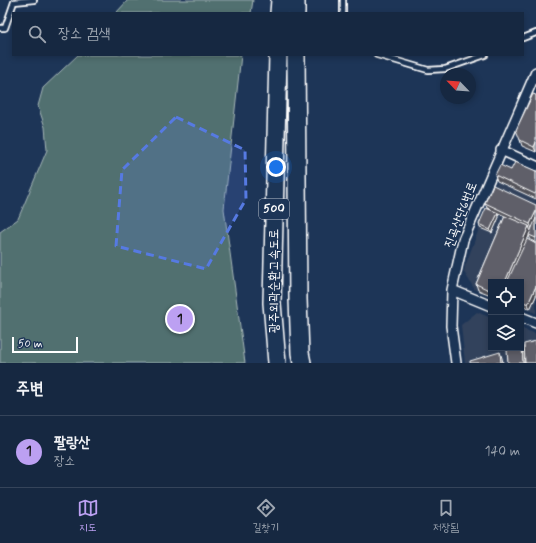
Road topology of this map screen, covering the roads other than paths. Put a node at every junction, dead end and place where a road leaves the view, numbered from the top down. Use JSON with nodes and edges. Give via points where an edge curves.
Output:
{"nodes":[{"id":1,"x":34,"y":0,"type":"edge"},
{"id":2,"x":280,"y":0,"type":"edge"},
{"id":3,"x":296,"y":0,"type":"edge"},
{"id":4,"x":343,"y":0,"type":"edge"},
{"id":5,"x":279,"y":12,"type":"edge"},
{"id":6,"x":296,"y":12,"type":"edge"},
{"id":7,"x":344,"y":12,"type":"edge"},
{"id":8,"x":0,"y":28,"type":"edge"},
{"id":9,"x":536,"y":33,"type":"edge"},
{"id":10,"x":524,"y":38,"type":"edge"},
{"id":11,"x":278,"y":56,"type":"edge"},
{"id":12,"x":296,"y":56,"type":"edge"},
{"id":13,"x":380,"y":56,"type":"edge"},
{"id":14,"x":482,"y":56,"type":"edge"},
{"id":15,"x":536,"y":72,"type":"edge"},
{"id":16,"x":501,"y":150,"type":"junction"},
{"id":17,"x":536,"y":166,"type":"edge"},
{"id":18,"x":452,"y":290,"type":"junction"},
{"id":19,"x":488,"y":305,"type":"edge"},
{"id":20,"x":524,"y":318,"type":"edge"},
{"id":21,"x":536,"y":323,"type":"edge"},
{"id":22,"x":277,"y":363,"type":"edge"},
{"id":23,"x":302,"y":363,"type":"edge"},
{"id":24,"x":456,"y":363,"type":"edge"}],
"edges":[{"from":1,"to":8,"type":"lane","via":[[14,2],[5,28]]},
{"from":2,"to":5,"type":"highway"},
{"from":3,"to":6,"type":"highway"},
{"from":4,"to":7,"type":"lane"},
{"from":9,"to":10,"type":"lane"},
{"from":11,"to":22,"type":"highway","name":"광주외곽순환고속도로","number":"500","via":[[272,303]]},
{"from":12,"to":23,"type":"highway","name":"광주외곽순환고속도로","number":"500","via":[[298,299]]},
{"from":13,"to":14,"type":"lane","via":[[428,70],[445,69]]},
{"from":15,"to":16,"type":"street","name":"진곡산단6번로"},
{"from":16,"to":17,"type":"street"},
{"from":16,"to":18,"type":"street","name":"진곡산단6번로","via":[[464,240]]},
{"from":18,"to":19,"type":"street"},
{"from":18,"to":24,"type":"street","name":"진곡산단6번로"},
{"from":20,"to":21,"type":"street"}]}
